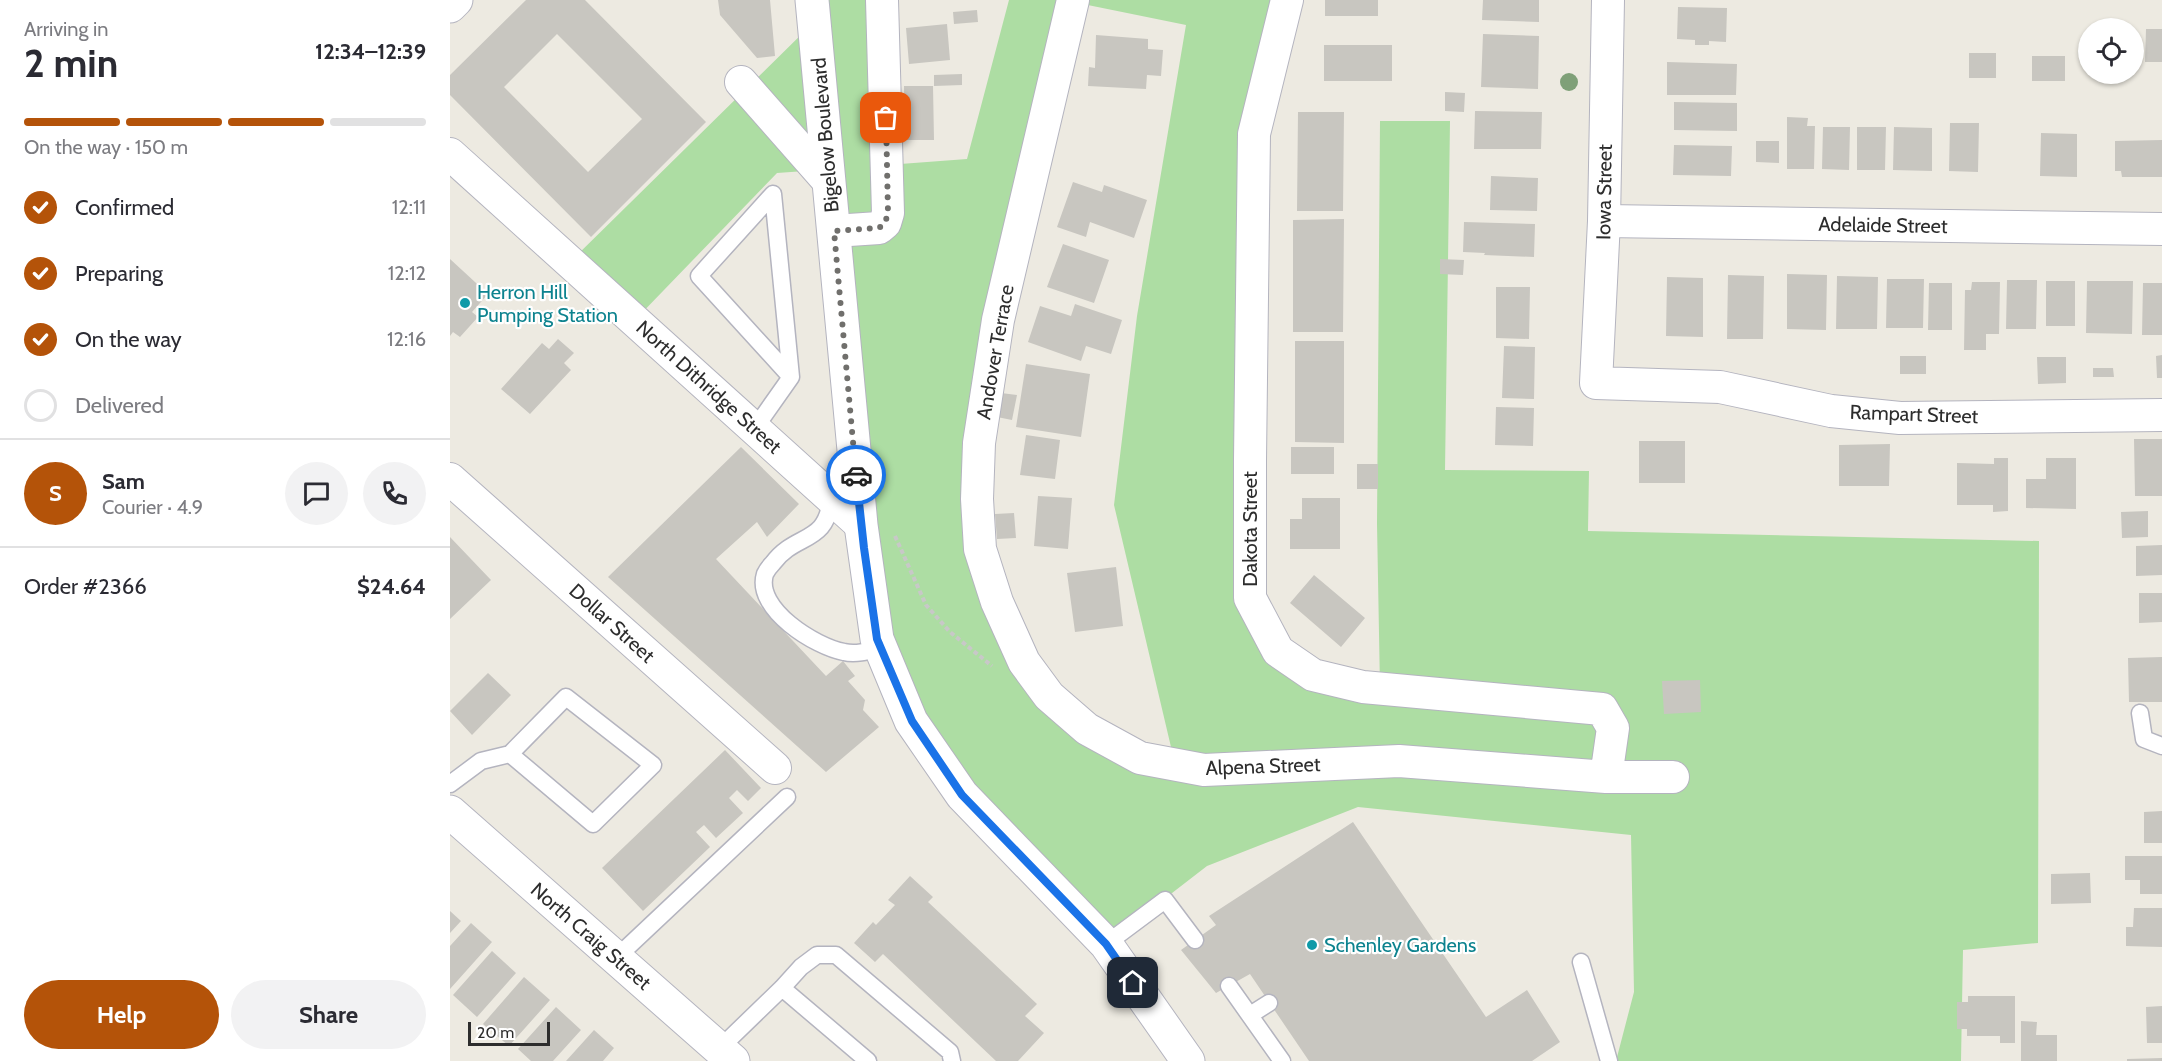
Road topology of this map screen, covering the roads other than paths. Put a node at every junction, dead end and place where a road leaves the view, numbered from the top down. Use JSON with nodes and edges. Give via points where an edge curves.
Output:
{"nodes":[{"id":1,"x":456,"y":0,"type":"edge"},
{"id":2,"x":812,"y":0,"type":"edge"},
{"id":3,"x":882,"y":0,"type":"edge"},
{"id":4,"x":1073,"y":0,"type":"edge"},
{"id":5,"x":1287,"y":0,"type":"edge"},
{"id":6,"x":1608,"y":0,"type":"edge"},
{"id":7,"x":450,"y":6,"type":"edge"},
{"id":8,"x":741,"y":82,"type":"dead end"},
{"id":9,"x":450,"y":154,"type":"edge"},
{"id":10,"x":829,"y":182,"type":"junction"},
{"id":11,"x":1604,"y":221,"type":"junction"},
{"id":12,"x":2162,"y":229,"type":"edge"},
{"id":13,"x":834,"y":231,"type":"junction"},
{"id":14,"x":790,"y":377,"type":"junction"},
{"id":15,"x":1596,"y":383,"type":"joint"},
{"id":16,"x":2162,"y":415,"type":"edge"},
{"id":17,"x":755,"y":428,"type":"junction"},
{"id":18,"x":450,"y":479,"type":"edge"},
{"id":19,"x":831,"y":498,"type":"junction"},
{"id":20,"x":877,"y":528,"type":"junction"},
{"id":21,"x":880,"y":648,"type":"junction"},
{"id":22,"x":1049,"y":696,"type":"joint"},
{"id":23,"x":2140,"y":713,"type":"dead end"},
{"id":24,"x":2162,"y":746,"type":"edge"},
{"id":25,"x":510,"y":754,"type":"junction"},
{"id":26,"x":774,"y":768,"type":"dead end"},
{"id":27,"x":1606,"y":777,"type":"junction"},
{"id":28,"x":1673,"y":777,"type":"dead end"},
{"id":29,"x":450,"y":784,"type":"edge"},
{"id":30,"x":787,"y":797,"type":"dead end"},
{"id":31,"x":450,"y":812,"type":"edge"},
{"id":32,"x":1195,"y":940,"type":"dead end"},
{"id":33,"x":1106,"y":944,"type":"junction"},
{"id":34,"x":616,"y":958,"type":"junction"},
{"id":35,"x":1581,"y":962,"type":"dead end"},
{"id":36,"x":1229,"y":986,"type":"dead end"},
{"id":37,"x":782,"y":988,"type":"junction"},
{"id":38,"x":1269,"y":1002,"type":"dead end"},
{"id":39,"x":1250,"y":1015,"type":"junction"},
{"id":40,"x":726,"y":1055,"type":"edge"},
{"id":41,"x":867,"y":1061,"type":"edge"},
{"id":42,"x":952,"y":1061,"type":"edge"},
{"id":43,"x":1188,"y":1061,"type":"edge"},
{"id":44,"x":1282,"y":1061,"type":"edge"},
{"id":45,"x":1609,"y":1061,"type":"edge"}],
"edges":[{"from":1,"to":7,"type":"main road"},
{"from":2,"to":10,"type":"main road","name":"Bigelow Boulevard"},
{"from":3,"to":13,"type":"street","via":[[888,213],[879,228]]},
{"from":4,"to":22,"type":"street","name":"Andover Terrace","via":[[998,320],[979,443],[977,500],[981,549],[997,602],[1024,662]]},
{"from":5,"to":27,"type":"street","name":"Dakota Street","via":[[1254,134],[1250,598],[1278,651],[1313,675],[1364,687],[1602,709],[1613,728]]},
{"from":6,"to":11,"type":"street","name":"Iowa Street"},
{"from":8,"to":10,"type":"street"},
{"from":9,"to":17,"type":"street","name":"North Dithridge Street"},
{"from":10,"to":13,"type":"main road","name":"Bigelow Boulevard"},
{"from":11,"to":12,"type":"street","name":"Adelaide Street"},
{"from":11,"to":15,"type":"street","name":"Iowa Street"},
{"from":13,"to":20,"type":"main road","name":"Bigelow Boulevard"},
{"from":14,"to":14,"type":"lane","via":[[777,240],[773,194],[699,276]]},
{"from":14,"to":17,"type":"lane"},
{"from":15,"to":16,"type":"street","name":"Rampart Street","via":[[1720,387],[1831,411],[1900,418]]},
{"from":17,"to":19,"type":"street","name":"North Dithridge Street"},
{"from":18,"to":26,"type":"street","name":"Dollar Street"},
{"from":19,"to":20,"type":"street","name":"North Dithridge Street"},
{"from":19,"to":21,"type":"lane","via":[[830,513],[822,528],[783,550],[766,572],[765,591],[788,623],[811,639],[845,653]]},
{"from":20,"to":21,"type":"main road","name":"Bigelow Boulevard"},
{"from":21,"to":33,"type":"main road","name":"Bigelow Boulevard","via":[[912,721],[962,795]]},
{"from":22,"to":27,"type":"street","name":"Alpena Street","via":[[1088,729],[1140,758],[1204,770],[1399,761]]},
{"from":23,"to":24,"type":"lane","via":[[2144,739]]},
{"from":25,"to":25,"type":"lane","via":[[566,697],[653,765],[592,824]]},
{"from":25,"to":29,"type":"lane","via":[[481,761]]},
{"from":27,"to":28,"type":"street","name":"Alpena Street"},
{"from":30,"to":34,"type":"lane"},
{"from":31,"to":34,"type":"main road","name":"North Craig Street"},
{"from":32,"to":33,"type":"lane","via":[[1165,900]]},
{"from":33,"to":43,"type":"main road","name":"Bigelow Boulevard"},
{"from":34,"to":40,"type":"main road","name":"North Craig Street"},
{"from":35,"to":45,"type":"lane"},
{"from":36,"to":39,"type":"lane"},
{"from":37,"to":40,"type":"lane"},
{"from":37,"to":41,"type":"lane"},
{"from":37,"to":42,"type":"lane","via":[[817,955],[836,955],[951,1052]]},
{"from":38,"to":39,"type":"lane"},
{"from":39,"to":44,"type":"lane"}]}
